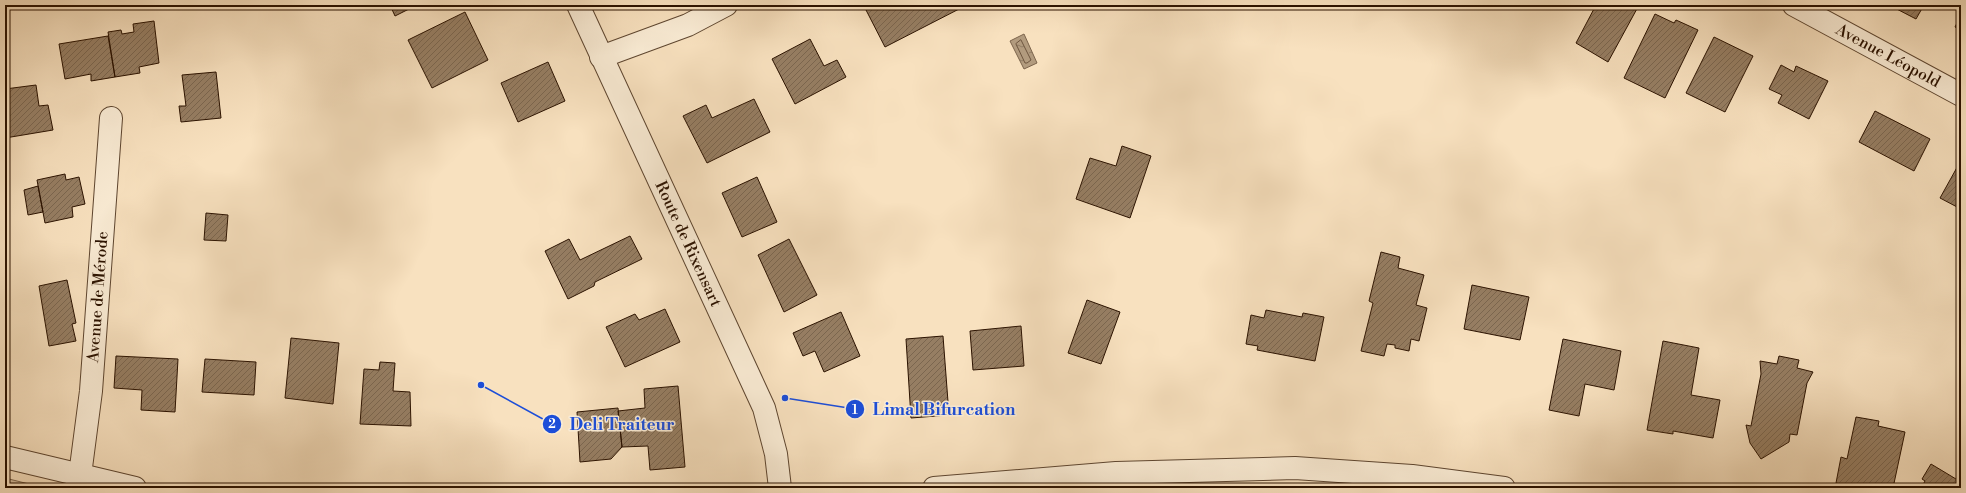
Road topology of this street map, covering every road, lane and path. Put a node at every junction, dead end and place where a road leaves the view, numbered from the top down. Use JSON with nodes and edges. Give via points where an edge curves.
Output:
{"nodes":[{"id":1,"x":578,"y":5,"type":"edge"},
{"id":2,"x":726,"y":5,"type":"edge"},
{"id":3,"x":1794,"y":5,"type":"edge"},
{"id":4,"x":1818,"y":11,"type":"edge"},
{"id":5,"x":601,"y":57,"type":"junction"},
{"id":6,"x":1961,"y":95,"type":"edge"},
{"id":7,"x":111,"y":118,"type":"dead end"},
{"id":8,"x":5,"y":457,"type":"edge"},
{"id":9,"x":80,"y":475,"type":"junction"},
{"id":10,"x":135,"y":488,"type":"edge"},
{"id":11,"x":780,"y":488,"type":"edge"},
{"id":12,"x":934,"y":488,"type":"edge"},
{"id":13,"x":1504,"y":488,"type":"edge"}],
"edges":[{"from":1,"to":5,"type":"street","name":"Route de Rixensart"},
{"from":2,"to":5,"type":"street","via":[[688,25]]},
{"from":3,"to":4,"type":"street","name":"Avenue Léopold"},
{"from":4,"to":6,"type":"street","name":"Avenue Léopold"},
{"from":5,"to":11,"type":"street","name":"Route de Rixensart","via":[[764,408],[776,454]]},
{"from":7,"to":9,"type":"street","name":"Avenue de Mérode","via":[[91,391]]},
{"from":8,"to":9,"type":"street"},
{"from":9,"to":10,"type":"street"},
{"from":12,"to":13,"type":"street","via":[[1116,473],[1295,468],[1412,476]]}]}
